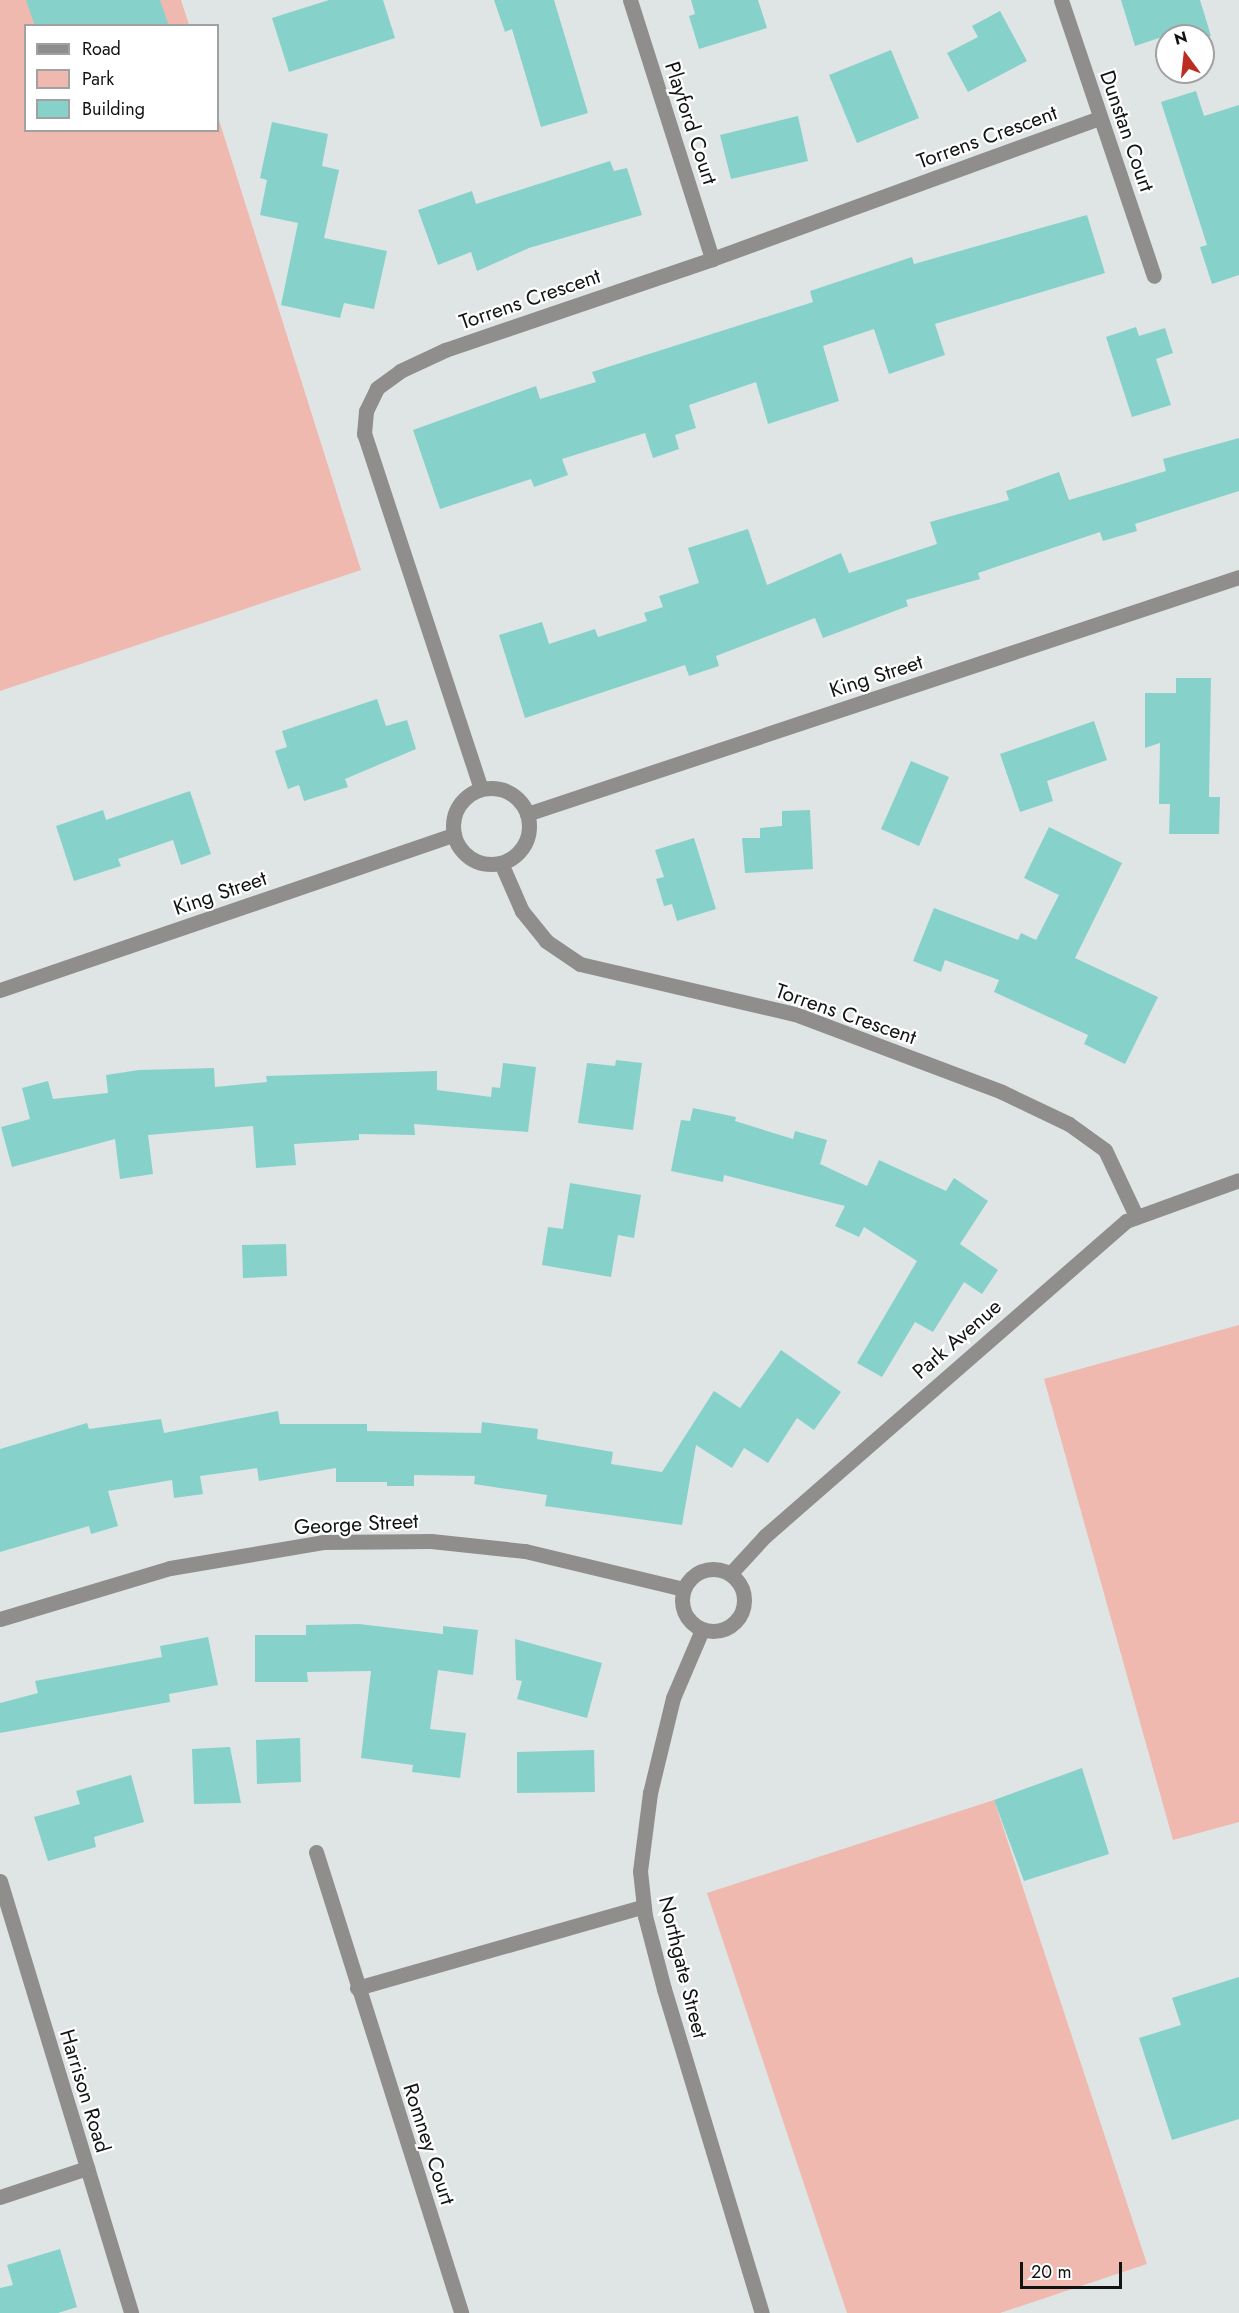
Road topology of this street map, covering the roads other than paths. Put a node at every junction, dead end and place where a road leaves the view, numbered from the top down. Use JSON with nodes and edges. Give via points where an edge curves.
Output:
{"nodes":[{"id":1,"x":630,"y":0,"type":"edge"},
{"id":2,"x":1061,"y":0,"type":"edge"},
{"id":3,"x":1100,"y":118,"type":"junction"},
{"id":4,"x":712,"y":259,"type":"junction"},
{"id":5,"x":1154,"y":276,"type":"dead end"},
{"id":6,"x":1239,"y":577,"type":"edge"},
{"id":7,"x":481,"y":789,"type":"junction"},
{"id":8,"x":527,"y":814,"type":"junction"},
{"id":9,"x":454,"y":835,"type":"junction"},
{"id":10,"x":501,"y":863,"type":"junction"},
{"id":11,"x":0,"y":990,"type":"edge"},
{"id":12,"x":1239,"y":1180,"type":"edge"},
{"id":13,"x":1136,"y":1216,"type":"junction"},
{"id":14,"x":730,"y":1574,"type":"junction"},
{"id":15,"x":683,"y":1589,"type":"junction"},
{"id":16,"x":0,"y":1619,"type":"edge"},
{"id":17,"x":702,"y":1630,"type":"junction"},
{"id":18,"x":316,"y":1852,"type":"dead end"},
{"id":19,"x":0,"y":1881,"type":"edge"},
{"id":20,"x":644,"y":1906,"type":"junction"},
{"id":21,"x":357,"y":1988,"type":"junction"},
{"id":22,"x":87,"y":2169,"type":"junction"},
{"id":23,"x":0,"y":2197,"type":"edge"},
{"id":24,"x":131,"y":2313,"type":"edge"},
{"id":25,"x":461,"y":2313,"type":"edge"},
{"id":26,"x":762,"y":2313,"type":"edge"}],
"edges":[{"from":1,"to":4,"type":"street","name":"Playford Court"},
{"from":2,"to":3,"type":"street","name":"Dunstan Court"},
{"from":3,"to":4,"type":"street","name":"Torrens Crescent"},
{"from":3,"to":5,"type":"street","name":"Dunstan Court"},
{"from":4,"to":7,"type":"street","name":"Torrens Crescent","via":[[445,350],[400,371],[377,388],[366,411],[364,434]]},
{"from":6,"to":8,"type":"street","name":"King Street"},
{"from":7,"to":8,"type":"street","via":[[511,794]]},
{"from":7,"to":9,"type":"street","via":[[462,802],[453,819]]},
{"from":8,"to":10,"type":"street","via":[[525,843]]},
{"from":9,"to":10,"type":"street","via":[[462,852],[476,861]]},
{"from":9,"to":11,"type":"street","name":"King Street"},
{"from":10,"to":13,"type":"street","name":"Torrens Crescent","via":[[522,911],[546,941],[580,964],[795,1014],[1002,1092],[1069,1124],[1105,1150]]},
{"from":12,"to":13,"type":"street","name":"Park Avenue"},
{"from":13,"to":14,"type":"street","name":"Park Avenue","via":[[883,1431],[765,1536]]},
{"from":14,"to":15,"type":"street","via":[[707,1569],[694,1574]]},
{"from":14,"to":17,"type":"street","via":[[744,1592],[739,1617],[723,1630]]},
{"from":15,"to":16,"type":"street","name":"George Street","via":[[525,1551],[431,1541],[322,1542],[170,1568]]},
{"from":15,"to":17,"type":"street","via":[[685,1616]]},
{"from":17,"to":20,"type":"street","name":"Northgate Street","via":[[674,1698],[650,1793],[640,1871]]},
{"from":18,"to":21,"type":"street","name":"Romney Court"},
{"from":19,"to":22,"type":"street","name":"Harrison Road"},
{"from":20,"to":21,"type":"street"},
{"from":20,"to":26,"type":"street","name":"Northgate Street","via":[[664,1989]]},
{"from":21,"to":25,"type":"street","name":"Romney Court"},
{"from":22,"to":23,"type":"street"},
{"from":22,"to":24,"type":"street","name":"Harrison Road"}]}
